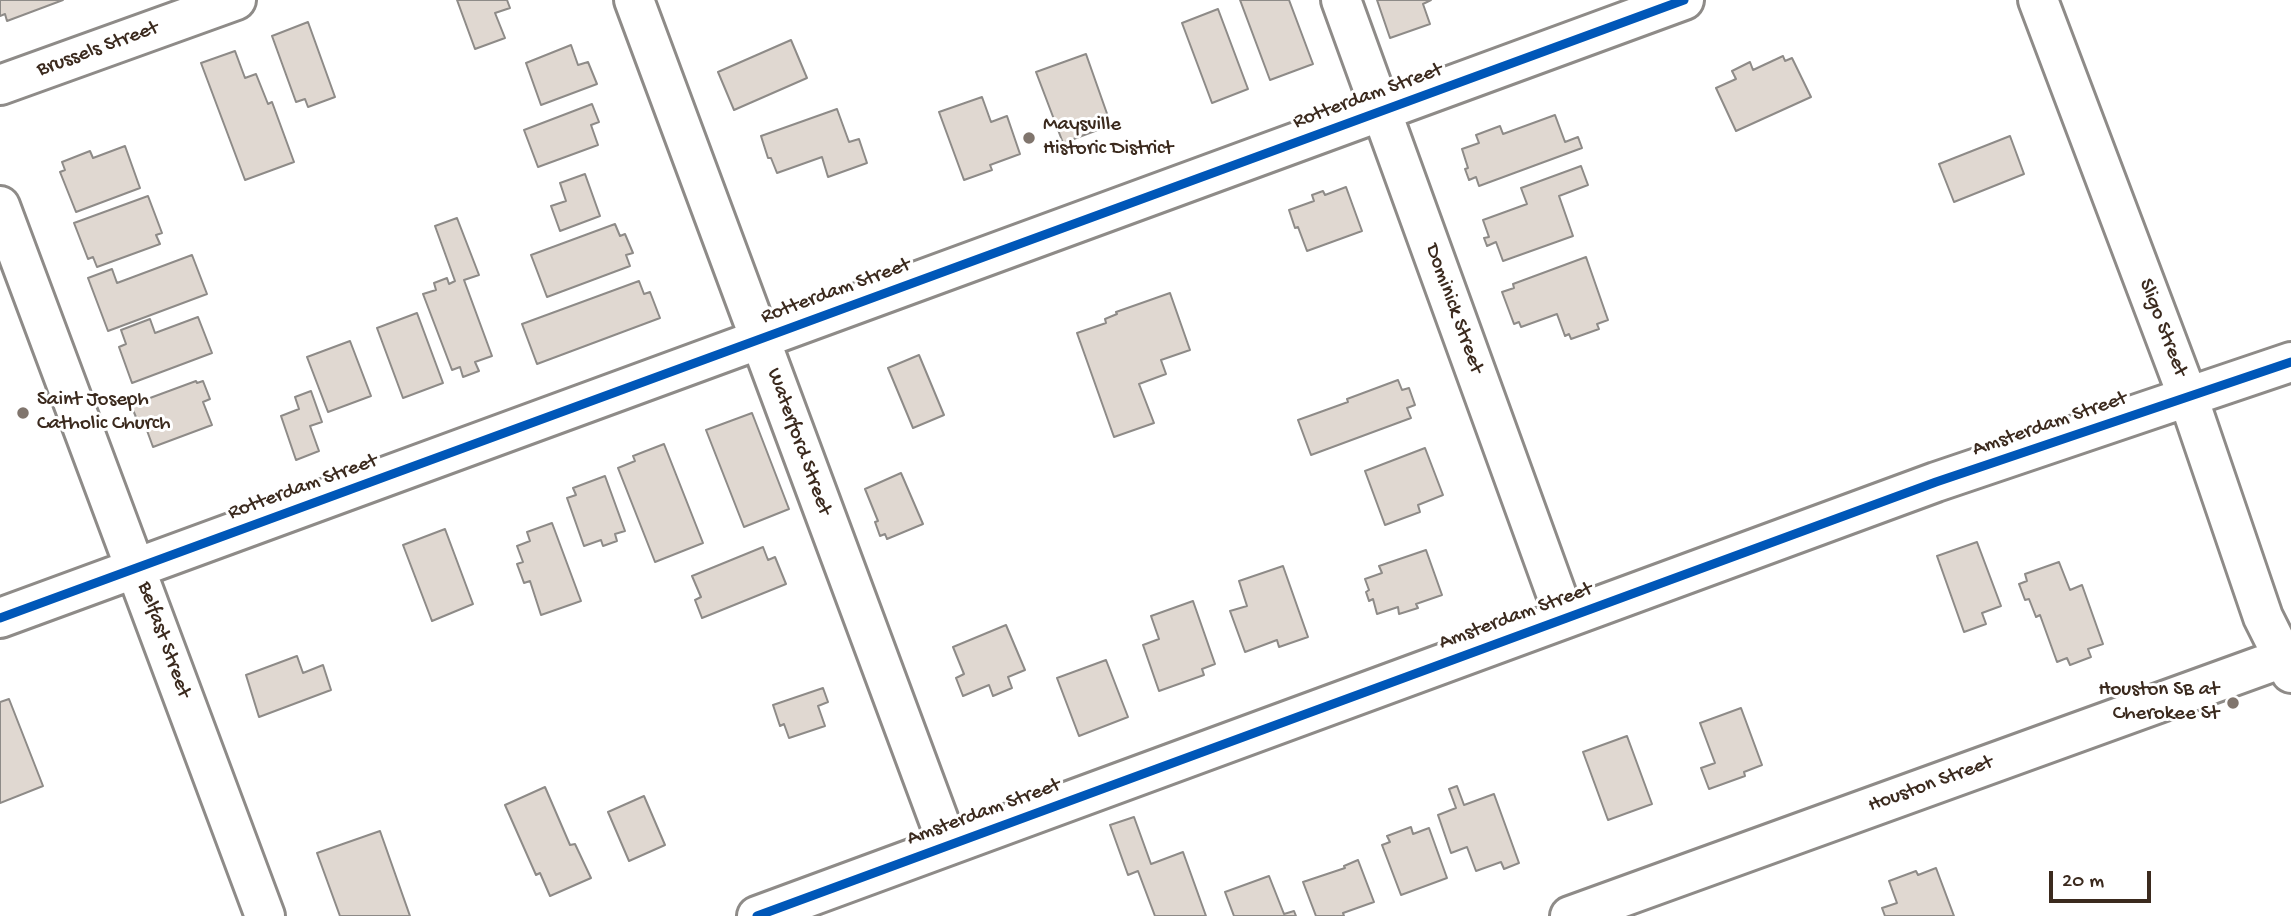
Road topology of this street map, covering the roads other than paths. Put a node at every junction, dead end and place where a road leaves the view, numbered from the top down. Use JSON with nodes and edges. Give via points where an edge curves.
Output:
{"nodes":[{"id":1,"x":236,"y":0,"type":"edge"},
{"id":2,"x":634,"y":0,"type":"edge"},
{"id":3,"x":1341,"y":0,"type":"edge"},
{"id":4,"x":1684,"y":0,"type":"edge"},
{"id":5,"x":2038,"y":0,"type":"edge"},
{"id":6,"x":0,"y":85,"type":"edge"},
{"id":7,"x":1381,"y":111,"type":"junction"},
{"id":8,"x":0,"y":206,"type":"edge"},
{"id":9,"x":760,"y":338,"type":"junction"},
{"id":10,"x":2291,"y":362,"type":"edge"},
{"id":11,"x":2188,"y":397,"type":"junction"},
{"id":12,"x":136,"y":568,"type":"junction"},
{"id":13,"x":0,"y":618,"type":"edge"},
{"id":14,"x":1565,"y":618,"type":"junction"},
{"id":15,"x":2289,"y":662,"type":"edge"},
{"id":16,"x":948,"y":845,"type":"junction"},
{"id":17,"x":265,"y":916,"type":"edge"},
{"id":18,"x":757,"y":916,"type":"edge"},
{"id":19,"x":1570,"y":916,"type":"edge"}],
"edges":[{"from":1,"to":6,"type":"street","name":"Brussels Street"},
{"from":2,"to":9,"type":"street","name":"Waterford Street"},
{"from":3,"to":7,"type":"street","name":"Dominick Street"},
{"from":4,"to":7,"type":"street","name":"Rotterdam Street"},
{"from":5,"to":11,"type":"street","name":"Sligo Street"},
{"from":7,"to":9,"type":"street","name":"Rotterdam Street"},
{"from":7,"to":14,"type":"street","name":"Dominick Street"},
{"from":8,"to":12,"type":"street","name":"Belfast Street"},
{"from":9,"to":12,"type":"street","name":"Rotterdam Street"},
{"from":9,"to":16,"type":"street","name":"Waterford Street"},
{"from":10,"to":11,"type":"street","name":"Amsterdam Street"},
{"from":11,"to":14,"type":"street","name":"Amsterdam Street","via":[[1936,482]]},
{"from":11,"to":15,"type":"street","name":"Sligo Street","via":[[2263,617]]},
{"from":12,"to":13,"type":"street","name":"Rotterdam Street"},
{"from":12,"to":17,"type":"street","name":"Belfast Street"},
{"from":14,"to":16,"type":"street","name":"Amsterdam Street"},
{"from":15,"to":19,"type":"street","name":"Houston Street"},
{"from":16,"to":18,"type":"street","name":"Amsterdam Street"}]}
